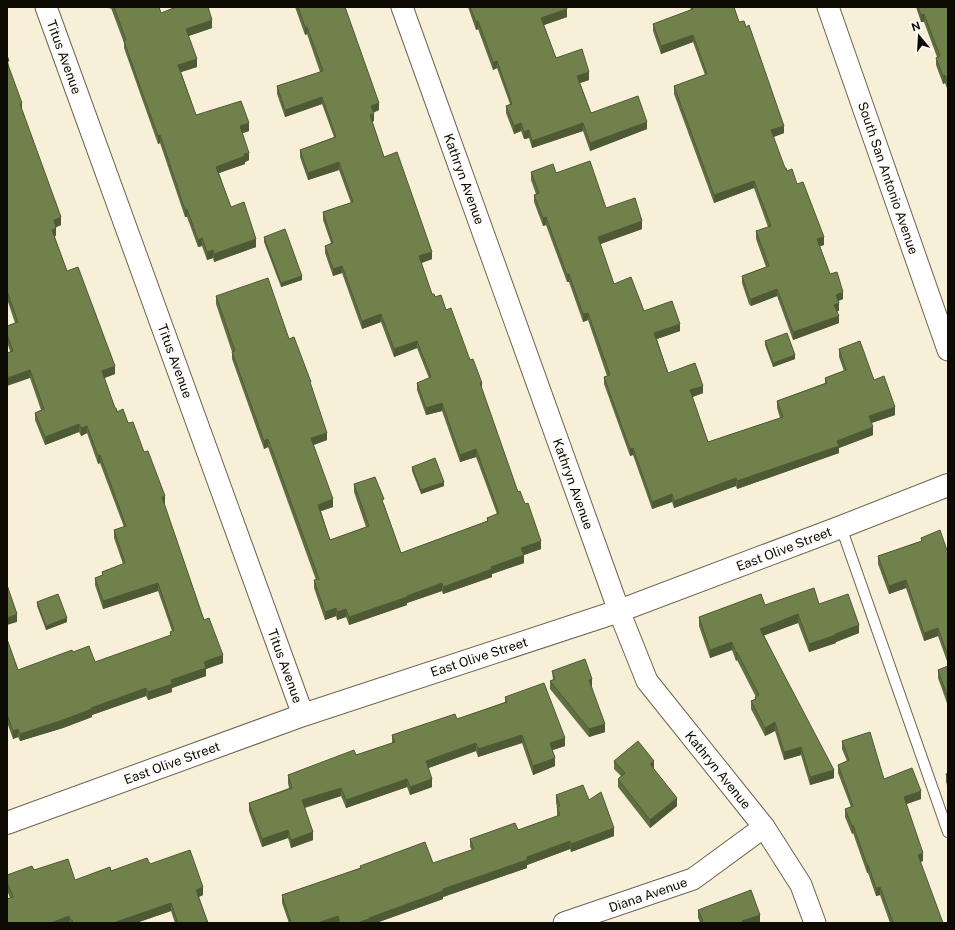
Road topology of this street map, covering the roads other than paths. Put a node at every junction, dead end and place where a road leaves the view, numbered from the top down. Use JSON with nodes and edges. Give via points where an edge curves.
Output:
{"nodes":[{"id":1,"x":46,"y":7,"type":"edge"},
{"id":2,"x":402,"y":7,"type":"edge"},
{"id":3,"x":828,"y":7,"type":"edge"},
{"id":4,"x":948,"y":350,"type":"edge"},
{"id":5,"x":948,"y":485,"type":"edge"},
{"id":6,"x":841,"y":527,"type":"junction"},
{"id":7,"x":619,"y":611,"type":"junction"},
{"id":8,"x":303,"y":715,"type":"junction"},
{"id":9,"x":7,"y":823,"type":"edge"},
{"id":10,"x":764,"y":827,"type":"junction"},
{"id":11,"x":948,"y":832,"type":"edge"},
{"id":12,"x":564,"y":923,"type":"edge"},
{"id":13,"x":816,"y":923,"type":"edge"}],
"edges":[{"from":1,"to":8,"type":"street","name":"Titus Avenue"},
{"from":2,"to":7,"type":"street","name":"Kathryn Avenue"},
{"from":3,"to":4,"type":"street","name":"South San Antonio Avenue"},
{"from":5,"to":6,"type":"street","name":"East Olive Street"},
{"from":6,"to":7,"type":"street","name":"East Olive Street"},
{"from":6,"to":11,"type":"lane"},
{"from":7,"to":8,"type":"street","name":"East Olive Street"},
{"from":7,"to":10,"type":"street","name":"Kathryn Avenue","via":[[648,681]]},
{"from":8,"to":9,"type":"street","name":"East Olive Street"},
{"from":10,"to":12,"type":"street","name":"Diana Avenue","via":[[693,879]]},
{"from":10,"to":13,"type":"street","name":"Kathryn Avenue","via":[[801,885]]}]}
